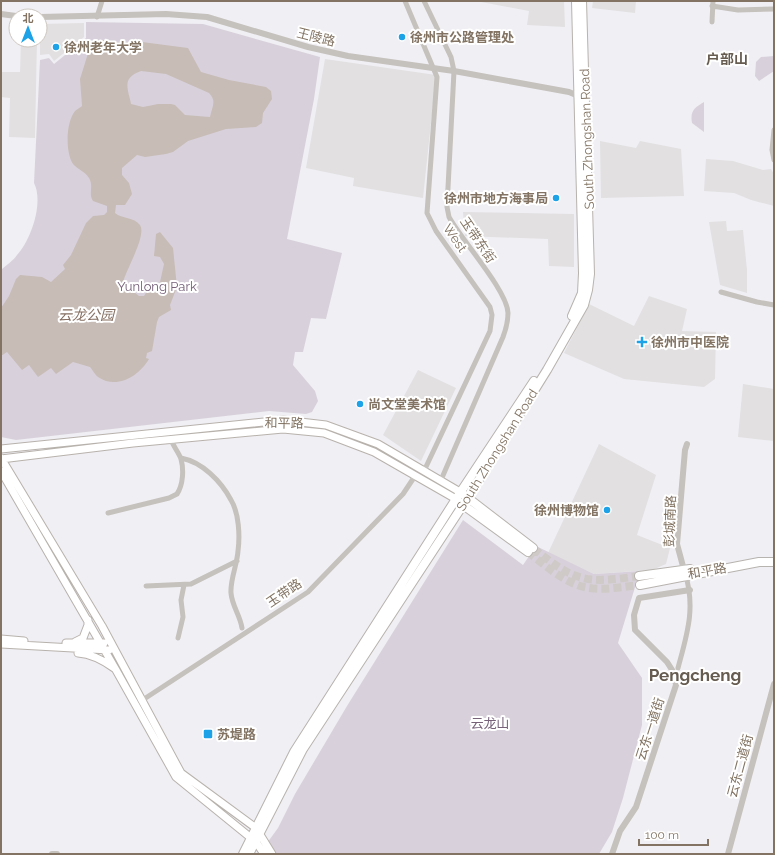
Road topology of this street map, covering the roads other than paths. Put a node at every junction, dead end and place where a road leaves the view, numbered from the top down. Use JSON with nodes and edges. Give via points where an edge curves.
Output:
{"nodes":[{"id":1,"x":102,"y":1,"type":"edge"},
{"id":2,"x":404,"y":1,"type":"edge"},
{"id":3,"x":424,"y":1,"type":"edge"},
{"id":4,"x":576,"y":1,"type":"edge"},
{"id":5,"x":582,"y":1,"type":"edge"},
{"id":6,"x":713,"y":3,"type":"edge"},
{"id":7,"x":774,"y":9,"type":"edge"},
{"id":8,"x":48,"y":17,"type":"edge"},
{"id":9,"x":97,"y":17,"type":"junction"},
{"id":10,"x":712,"y":22,"type":"dead end"},
{"id":11,"x":436,"y":69,"type":"junction"},
{"id":12,"x":451,"y":71,"type":"junction"},
{"id":13,"x":582,"y":97,"type":"junction"},
{"id":14,"x":774,"y":130,"type":"edge"},
{"id":15,"x":774,"y":160,"type":"edge"},
{"id":16,"x":721,"y":292,"type":"dead end"},
{"id":17,"x":774,"y":304,"type":"edge"},
{"id":18,"x":171,"y":440,"type":"junction"},
{"id":19,"x":687,"y":444,"type":"dead end"},
{"id":20,"x":1,"y":449,"type":"edge"},
{"id":21,"x":181,"y":458,"type":"junction"},
{"id":22,"x":1,"y":459,"type":"edge"},
{"id":23,"x":1,"y":471,"type":"edge"},
{"id":24,"x":424,"y":471,"type":"junction"},
{"id":25,"x":415,"y":476,"type":"junction"},
{"id":26,"x":441,"y":480,"type":"junction"},
{"id":27,"x":458,"y":496,"type":"junction"},
{"id":28,"x":465,"y":501,"type":"junction"},
{"id":29,"x":108,"y":513,"type":"dead end"},
{"id":30,"x":531,"y":550,"type":"tunnel mouth"},
{"id":31,"x":774,"y":557,"type":"edge"},
{"id":32,"x":237,"y":561,"type":"junction"},
{"id":33,"x":774,"y":562,"type":"edge"},
{"id":34,"x":685,"y":572,"type":"junction"},
{"id":35,"x":639,"y":581,"type":"tunnel mouth"},
{"id":36,"x":184,"y":585,"type":"junction"},
{"id":37,"x":146,"y":586,"type":"dead end"},
{"id":38,"x":690,"y":590,"type":"junction"},
{"id":39,"x":88,"y":619,"type":"junction"},
{"id":40,"x":242,"y":628,"type":"dead end"},
{"id":41,"x":178,"y":638,"type":"dead end"},
{"id":42,"x":1,"y":639,"type":"edge"},
{"id":43,"x":110,"y":642,"type":"junction"},
{"id":44,"x":74,"y":643,"type":"junction"},
{"id":45,"x":101,"y":643,"type":"junction"},
{"id":46,"x":1,"y":644,"type":"edge"},
{"id":47,"x":48,"y":647,"type":"junction"},
{"id":48,"x":105,"y":650,"type":"junction"},
{"id":49,"x":114,"y":650,"type":"junction"},
{"id":50,"x":678,"y":668,"type":"dead end"},
{"id":51,"x":116,"y":670,"type":"junction"},
{"id":52,"x":774,"y":684,"type":"edge"},
{"id":53,"x":141,"y":705,"type":"junction"},
{"id":54,"x":147,"y":717,"type":"junction"},
{"id":55,"x":259,"y":830,"type":"junction"},
{"id":56,"x":253,"y":840,"type":"junction"},
{"id":57,"x":52,"y":854,"type":"edge"},
{"id":58,"x":57,"y":854,"type":"edge"},
{"id":59,"x":242,"y":854,"type":"edge"},
{"id":60,"x":249,"y":854,"type":"edge"},
{"id":61,"x":264,"y":854,"type":"edge"},
{"id":62,"x":272,"y":854,"type":"edge"},
{"id":63,"x":612,"y":854,"type":"edge"},
{"id":64,"x":728,"y":854,"type":"edge"}],
"edges":[{"from":1,"to":9,"type":"street"},
{"from":2,"to":11,"type":"street","name":"West"},
{"from":3,"to":12,"type":"street","name":"玉带东街","via":[[451,57]]},
{"from":4,"to":13,"type":"main road","name":"South Zhongshan Road"},
{"from":5,"to":13,"type":"main road","name":"South Zhongshan Road"},
{"from":6,"to":7,"type":"street","via":[[738,10]]},
{"from":6,"to":10,"type":"street"},
{"from":8,"to":9,"type":"street","name":"王陵路"},
{"from":9,"to":11,"type":"street","name":"王陵路","via":[[166,14],[207,18],[308,48]]},
{"from":11,"to":12,"type":"street","name":"王陵路"},
{"from":11,"to":24,"type":"street","name":"West","via":[[427,213],[436,231],[490,307],[492,323]]},
{"from":12,"to":13,"type":"street","name":"王陵路","via":[[570,92]]},
{"from":12,"to":26,"type":"street","name":"玉带东街","via":[[447,207],[449,217],[503,296],[508,312],[503,337]]},
{"from":13,"to":27,"type":"main road","name":"South Zhongshan Road","via":[[582,293],[575,312],[543,368]]},
{"from":13,"to":28,"type":"main road","name":"South Zhongshan Road","via":[[590,274],[584,306]]},
{"from":14,"to":15,"type":"street"},
{"from":16,"to":17,"type":"street"},
{"from":18,"to":21,"type":"street"},
{"from":18,"to":22,"type":"main road","name":"和平路"},
{"from":18,"to":25,"type":"main road","name":"和平路","via":[[283,429],[324,433],[374,452]]},
{"from":19,"to":34,"type":"street","name":"彭城南路","via":[[677,544]]},
{"from":20,"to":24,"type":"main road","name":"和平路","via":[[284,420],[326,425],[378,444]]},
{"from":21,"to":29,"type":"street","via":[[181,483],[177,494]]},
{"from":21,"to":32,"type":"street","via":[[204,467],[231,500],[238,536]]},
{"from":22,"to":43,"type":"main road"},
{"from":23,"to":39,"type":"main road"},
{"from":24,"to":26,"type":"main road","name":"和平路"},
{"from":25,"to":27,"type":"main road","name":"和平路"},
{"from":25,"to":53,"type":"street","name":"玉带路","via":[[403,494],[308,592]]},
{"from":26,"to":27,"type":"main road","name":"和平路"},
{"from":27,"to":28,"type":"main road","name":"和平路"},
{"from":27,"to":55,"type":"main road","name":"South Zhongshan Road","via":[[294,752]]},
{"from":28,"to":30,"type":"main road","name":"和平路"},
{"from":28,"to":55,"type":"main road","name":"South Zhongshan Road","via":[[303,749]]},
{"from":31,"to":34,"type":"main road","name":"和平路","via":[[758,557]]},
{"from":32,"to":36,"type":"street","via":[[206,575],[199,581]]},
{"from":32,"to":40,"type":"street","via":[[230,591]]},
{"from":33,"to":34,"type":"main road","name":"和平路"},
{"from":34,"to":35,"type":"main road","name":"和平路"},
{"from":34,"to":38,"type":"street","name":"彭城南路"},
{"from":36,"to":37,"type":"street"},
{"from":36,"to":41,"type":"street","via":[[181,600],[183,617]]},
{"from":38,"to":50,"type":"street","name":"彭城南路","via":[[690,622]]},
{"from":38,"to":63,"type":"street","name":"云东一道街","via":[[638,598],[634,615],[635,630],[666,662],[674,673],[676,685],[636,807],[620,832]]},
{"from":39,"to":44,"type":"main road","via":[[83,638]]},
{"from":39,"to":45,"type":"main road"},
{"from":42,"to":44,"type":"main road"},
{"from":43,"to":45,"type":"main road"},
{"from":43,"to":49,"type":"main road"},
{"from":44,"to":45,"type":"main road"},
{"from":45,"to":48,"type":"main road"},
{"from":46,"to":47,"type":"main road"},
{"from":47,"to":48,"type":"main road"},
{"from":47,"to":51,"type":"main road","via":[[64,652],[86,653]]},
{"from":48,"to":49,"type":"main road"},
{"from":48,"to":51,"type":"main road"},
{"from":49,"to":53,"type":"main road"},
{"from":51,"to":53,"type":"main road"},
{"from":52,"to":64,"type":"street","name":"云东二道街"},
{"from":53,"to":54,"type":"main road"},
{"from":54,"to":55,"type":"main road","via":[[181,773]]},
{"from":54,"to":56,"type":"main road","via":[[176,777]]},
{"from":55,"to":56,"type":"main road","name":"South Zhongshan Road"},
{"from":55,"to":62,"type":"main road"},
{"from":56,"to":59,"type":"main road","name":"South Zhongshan Road"},
{"from":56,"to":60,"type":"main road","name":"South Zhongshan Road"},
{"from":56,"to":61,"type":"main road"},
{"from":57,"to":58,"type":"street"}]}
